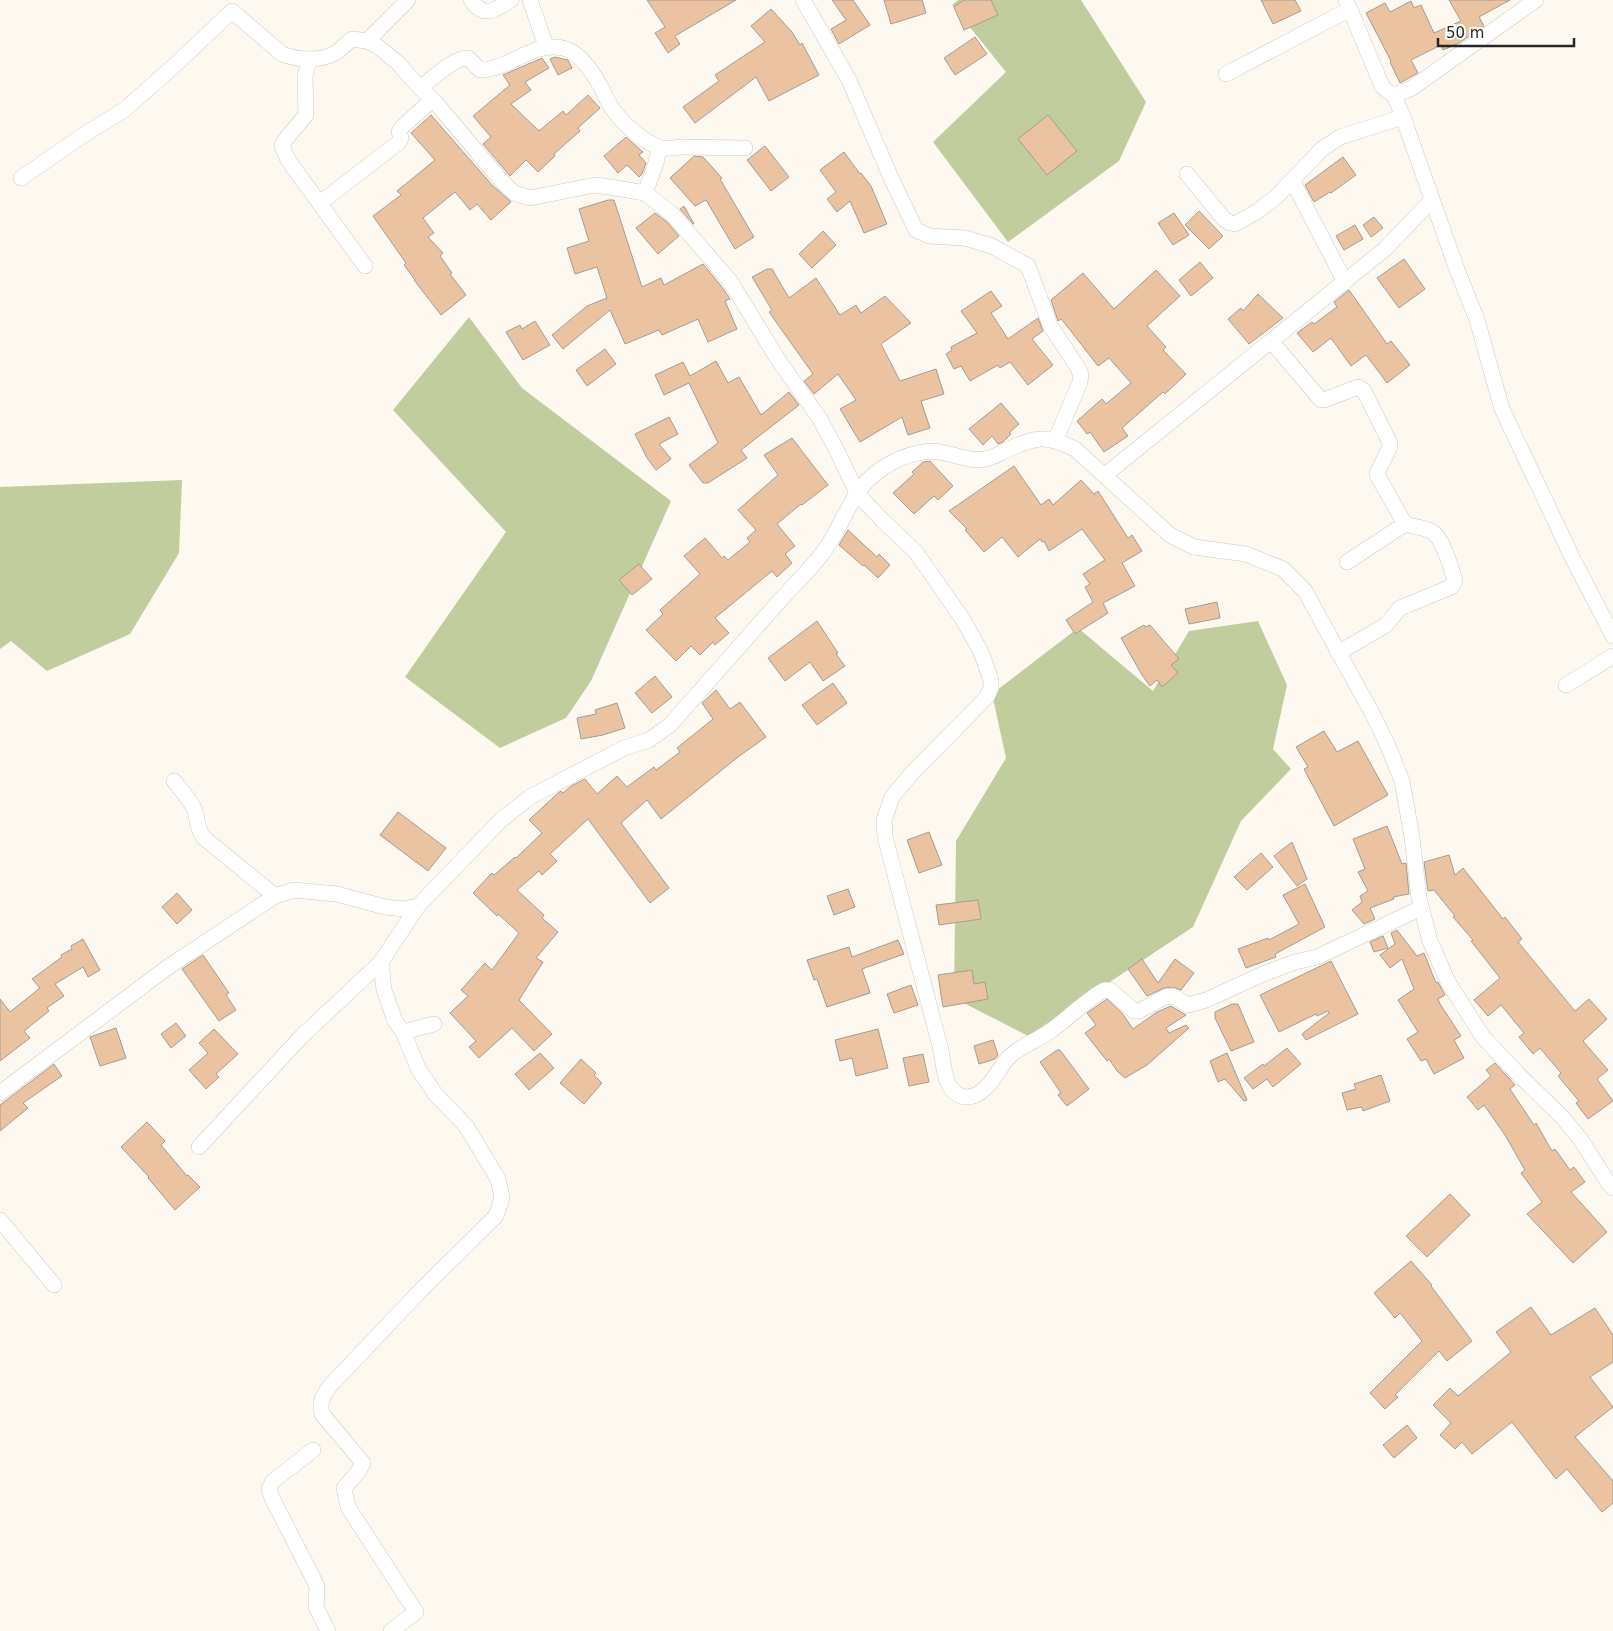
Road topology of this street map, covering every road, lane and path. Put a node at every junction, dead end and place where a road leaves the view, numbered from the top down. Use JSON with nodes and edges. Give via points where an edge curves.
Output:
{"nodes":[{"id":1,"x":408,"y":0,"type":"edge"},
{"id":2,"x":471,"y":0,"type":"edge"},
{"id":3,"x":511,"y":0,"type":"edge"},
{"id":4,"x":530,"y":0,"type":"edge"},
{"id":5,"x":803,"y":0,"type":"edge"},
{"id":6,"x":1536,"y":0,"type":"edge"},
{"id":7,"x":1348,"y":5,"type":"edge"},
{"id":8,"x":368,"y":41,"type":"junction"},
{"id":9,"x":546,"y":46,"type":"junction"},
{"id":10,"x":309,"y":59,"type":"junction"},
{"id":11,"x":1226,"y":74,"type":"dead end"},
{"id":12,"x":420,"y":88,"type":"junction"},
{"id":13,"x":1394,"y":95,"type":"junction"},
{"id":14,"x":432,"y":100,"type":"junction"},
{"id":15,"x":1403,"y":117,"type":"junction"},
{"id":16,"x":659,"y":148,"type":"junction"},
{"id":17,"x":745,"y":148,"type":"dead end"},
{"id":18,"x":1187,"y":174,"type":"dead end"},
{"id":19,"x":21,"y":178,"type":"dead end"},
{"id":20,"x":1292,"y":180,"type":"junction"},
{"id":21,"x":645,"y":194,"type":"junction"},
{"id":22,"x":1432,"y":200,"type":"junction"},
{"id":23,"x":320,"y":204,"type":"junction"},
{"id":24,"x":365,"y":266,"type":"dead end"},
{"id":25,"x":1345,"y":282,"type":"junction"},
{"id":26,"x":1272,"y":342,"type":"junction"},
{"id":27,"x":1056,"y":439,"type":"junction"},
{"id":28,"x":1105,"y":475,"type":"junction"},
{"id":29,"x":857,"y":493,"type":"junction"},
{"id":30,"x":1405,"y":524,"type":"junction"},
{"id":31,"x":1347,"y":562,"type":"dead end"},
{"id":32,"x":1613,"y":636,"type":"edge"},
{"id":33,"x":1338,"y":653,"type":"junction"},
{"id":34,"x":1613,"y":656,"type":"edge"},
{"id":35,"x":1566,"y":686,"type":"dead end"},
{"id":36,"x":174,"y":782,"type":"dead end"},
{"id":37,"x":275,"y":896,"type":"junction"},
{"id":38,"x":418,"y":906,"type":"junction"},
{"id":39,"x":1421,"y":908,"type":"junction"},
{"id":40,"x":381,"y":962,"type":"junction"},
{"id":41,"x":434,"y":1024,"type":"dead end"},
{"id":42,"x":403,"y":1032,"type":"junction"},
{"id":43,"x":0,"y":1093,"type":"edge"},
{"id":44,"x":199,"y":1147,"type":"dead end"},
{"id":45,"x":1613,"y":1188,"type":"edge"},
{"id":46,"x":0,"y":1220,"type":"edge"},
{"id":47,"x":54,"y":1285,"type":"dead end"},
{"id":48,"x":313,"y":1450,"type":"dead end"},
{"id":49,"x":328,"y":1631,"type":"edge"},
{"id":50,"x":391,"y":1631,"type":"edge"}],
"edges":[{"from":1,"to":8,"type":"street"},
{"from":2,"to":3,"type":"street","via":[[476,8],[489,11]]},
{"from":4,"to":9,"type":"street"},
{"from":5,"to":27,"type":"street","via":[[849,80],[916,230],[929,236],[965,238],[992,246],[1028,266],[1050,325],[1081,375]]},
{"from":6,"to":13,"type":"street","via":[[1412,88]]},
{"from":7,"to":11,"type":"street"},
{"from":7,"to":13,"type":"street","via":[[1382,86]]},
{"from":8,"to":10,"type":"street","via":[[352,39],[336,52]]},
{"from":8,"to":12,"type":"street","via":[[397,62]]},
{"from":9,"to":12,"type":"street","via":[[488,70],[480,70],[468,58],[463,58]]},
{"from":9,"to":16,"type":"street","via":[[564,48],[577,55],[590,70],[611,107],[637,134]]},
{"from":10,"to":19,"type":"street","via":[[282,54],[232,11],[124,110]]},
{"from":10,"to":23,"type":"street","via":[[305,77],[306,115],[282,146],[288,160]]},
{"from":12,"to":14,"type":"street"},
{"from":13,"to":15,"type":"street"},
{"from":14,"to":21,"type":"street","via":[[514,193],[530,198],[595,185]]},
{"from":14,"to":23,"type":"street","via":[[402,127],[398,143]]},
{"from":15,"to":20,"type":"street","via":[[1340,137],[1322,149]]},
{"from":15,"to":22,"type":"street"},
{"from":16,"to":17,"type":"street"},
{"from":16,"to":21,"type":"street"},
{"from":18,"to":20,"type":"street","via":[[1224,219],[1233,224],[1258,211]]},
{"from":20,"to":25,"type":"street"},
{"from":21,"to":29,"type":"street","via":[[673,215],[730,281],[777,358],[820,419]]},
{"from":22,"to":25,"type":"street","via":[[1385,249]]},
{"from":22,"to":32,"type":"street","via":[[1477,320],[1502,409]]},
{"from":23,"to":24,"type":"street"},
{"from":25,"to":26,"type":"street"},
{"from":26,"to":28,"type":"street"},
{"from":26,"to":30,"type":"street","via":[[1321,400],[1358,387],[1364,391],[1390,442],[1377,475]]},
{"from":27,"to":28,"type":"street","via":[[1075,449]]},
{"from":27,"to":29,"type":"street","via":[[1042,438],[978,460],[947,452],[917,453],[877,472]]},
{"from":28,"to":33,"type":"street","via":[[1170,535],[1194,546],[1246,554],[1282,569],[1305,591]]},
{"from":29,"to":38,"type":"street","via":[[826,548],[670,725],[649,740],[624,748],[530,797],[501,820]]},
{"from":29,"to":39,"type":"street","via":[[915,550],[962,618],[981,652],[991,680],[987,697],[892,797],[884,820],[885,837],[945,1075],[958,1095],[968,1097],[983,1091],[1008,1058],[1104,990],[1110,990],[1134,1011],[1173,996],[1192,1005],[1263,974],[1317,957]]},
{"from":30,"to":31,"type":"street"},
{"from":30,"to":33,"type":"street","via":[[1430,530],[1436,535],[1446,554],[1454,584],[1400,608],[1386,625]]},
{"from":33,"to":39,"type":"street","via":[[1374,716],[1402,782]]},
{"from":34,"to":35,"type":"street"},
{"from":36,"to":37,"type":"street","via":[[191,802],[197,828],[203,837]]},
{"from":37,"to":38,"type":"street","via":[[294,890],[337,894],[394,908]]},
{"from":37,"to":43,"type":"street","via":[[168,966]]},
{"from":38,"to":40,"type":"street"},
{"from":39,"to":45,"type":"street","via":[[1430,941],[1448,982],[1483,1037],[1562,1117]]},
{"from":40,"to":42,"type":"street","via":[[384,990],[395,1021]]},
{"from":40,"to":44,"type":"street","via":[[301,1036]]},
{"from":41,"to":42,"type":"street"},
{"from":42,"to":50,"type":"street","via":[[419,1070],[436,1095],[466,1126],[498,1179],[502,1198],[496,1216],[422,1289],[322,1398],[322,1414],[363,1462],[344,1488],[348,1507],[416,1612]]},
{"from":46,"to":47,"type":"street"},
{"from":48,"to":49,"type":"street","via":[[274,1481],[269,1489],[317,1587],[316,1607]]}]}
